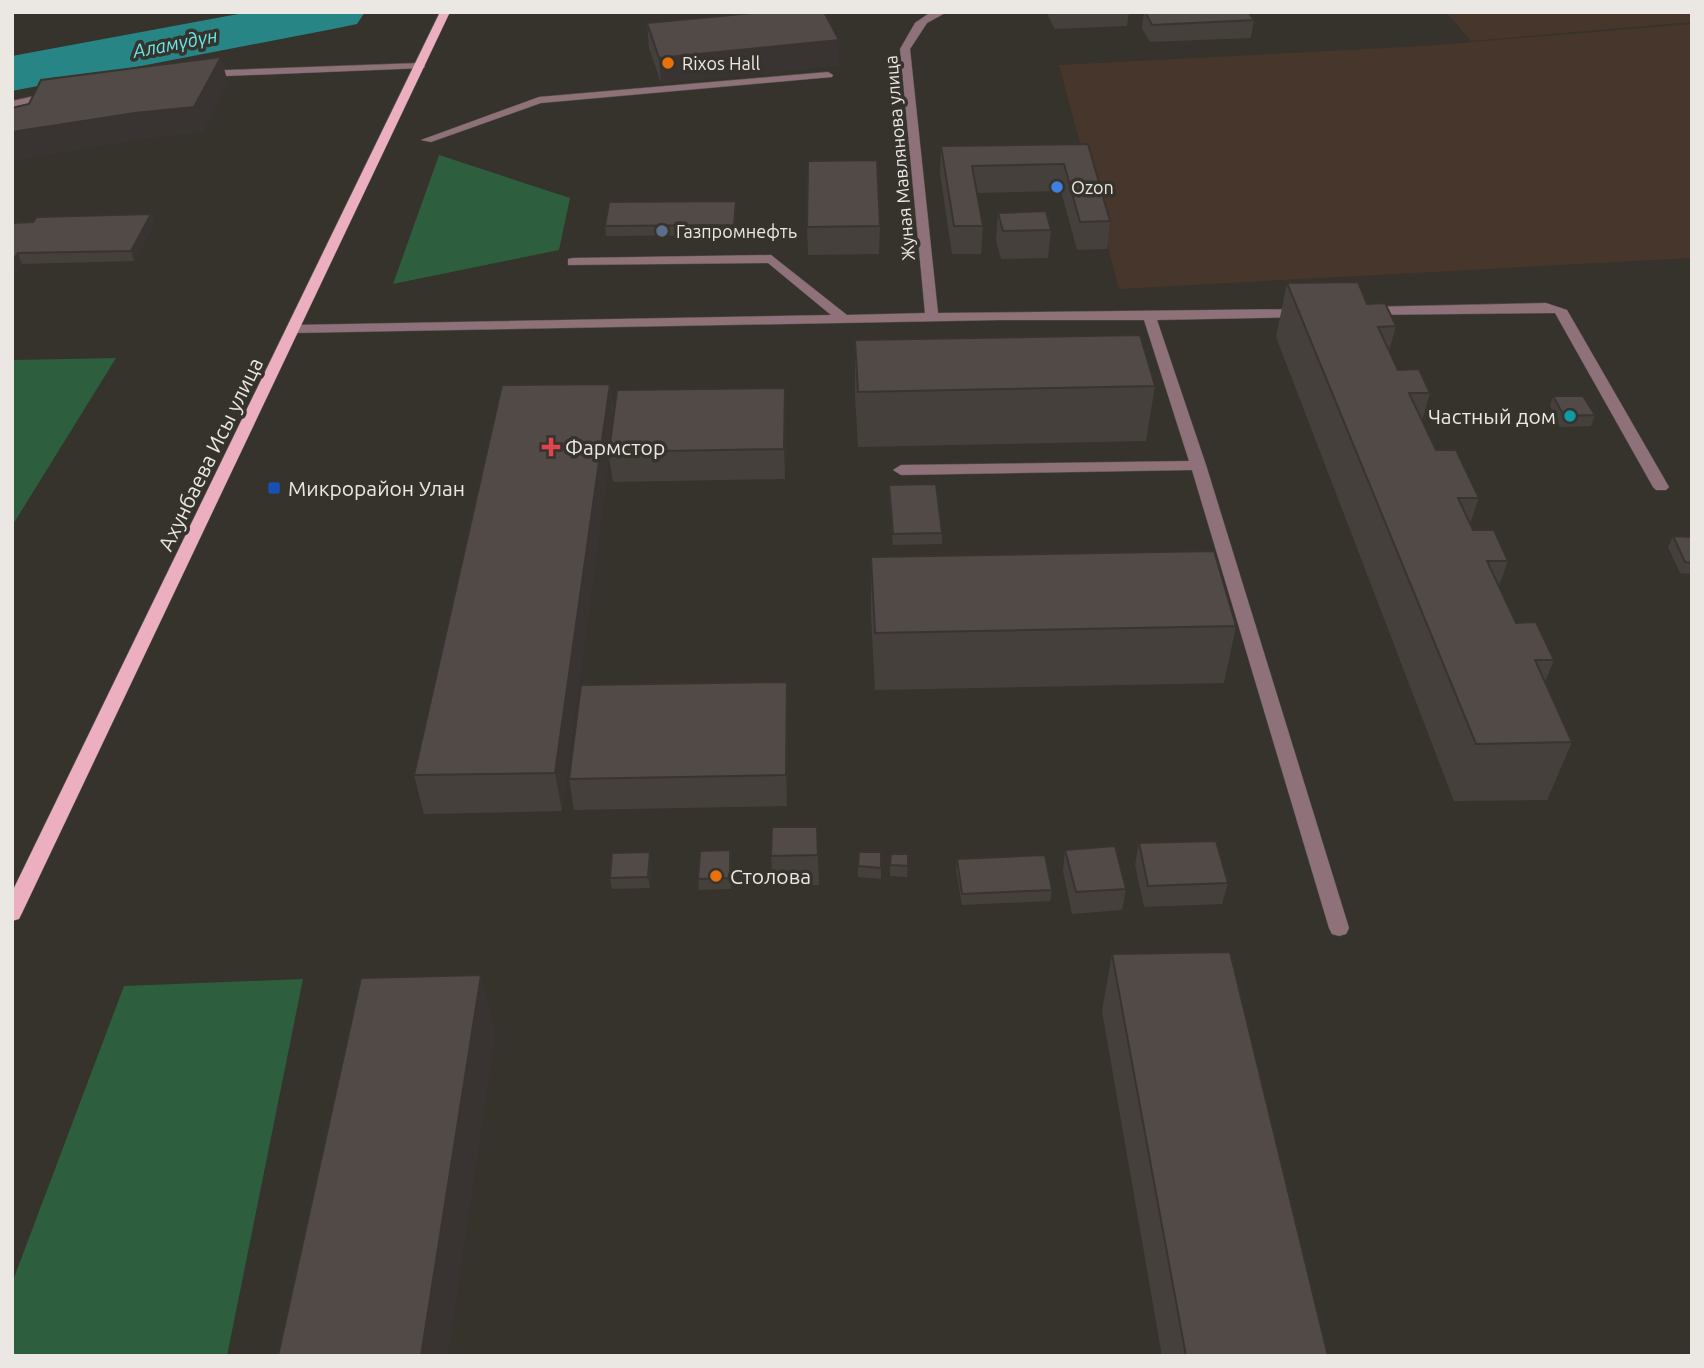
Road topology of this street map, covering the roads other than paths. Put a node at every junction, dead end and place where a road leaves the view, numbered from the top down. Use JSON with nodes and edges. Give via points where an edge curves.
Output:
{"nodes":[{"id":1,"x":445,"y":12,"type":"edge"},
{"id":2,"x":942,"y":12,"type":"edge"},
{"id":3,"x":422,"y":61,"type":"junction"},
{"id":4,"x":185,"y":75,"type":"edge"},
{"id":5,"x":828,"y":75,"type":"edge"},
{"id":6,"x":60,"y":94,"type":"edge"},
{"id":7,"x":12,"y":104,"type":"edge"},
{"id":8,"x":427,"y":141,"type":"dead end"},
{"id":9,"x":573,"y":261,"type":"dead end"},
{"id":10,"x":1354,"y":311,"type":"edge"},
{"id":11,"x":1313,"y":312,"type":"edge"},
{"id":12,"x":1149,"y":316,"type":"junction"},
{"id":13,"x":932,"y":318,"type":"junction"},
{"id":14,"x":845,"y":320,"type":"junction"},
{"id":15,"x":294,"y":329,"type":"junction"},
{"id":16,"x":1198,"y":465,"type":"junction"},
{"id":17,"x":901,"y":470,"type":"dead end"},
{"id":18,"x":1661,"y":487,"type":"dead end"},
{"id":19,"x":12,"y":913,"type":"edge"},
{"id":20,"x":1339,"y":928,"type":"dead end"}],
"edges":[{"from":1,"to":3,"type":"main road","name":"Ахунбаева Исы улица"},
{"from":2,"to":13,"type":"street","name":"Жуная Мавлянова улица","via":[[916,27],[905,49]]},
{"from":3,"to":4,"type":"street"},
{"from":3,"to":15,"type":"main road","name":"Ахунбаева Исы улица"},
{"from":5,"to":8,"type":"street","via":[[539,100]]},
{"from":6,"to":7,"type":"street"},
{"from":9,"to":14,"type":"street","via":[[771,259]]},
{"from":10,"to":18,"type":"street","via":[[1560,310]]},
{"from":11,"to":12,"type":"street"},
{"from":12,"to":13,"type":"street"},
{"from":12,"to":16,"type":"street"},
{"from":13,"to":14,"type":"street"},
{"from":14,"to":15,"type":"street"},
{"from":15,"to":19,"type":"main road","name":"Ахунбаева Исы улица"},
{"from":16,"to":17,"type":"street"},
{"from":16,"to":20,"type":"street","via":[[1222,567]]}]}
